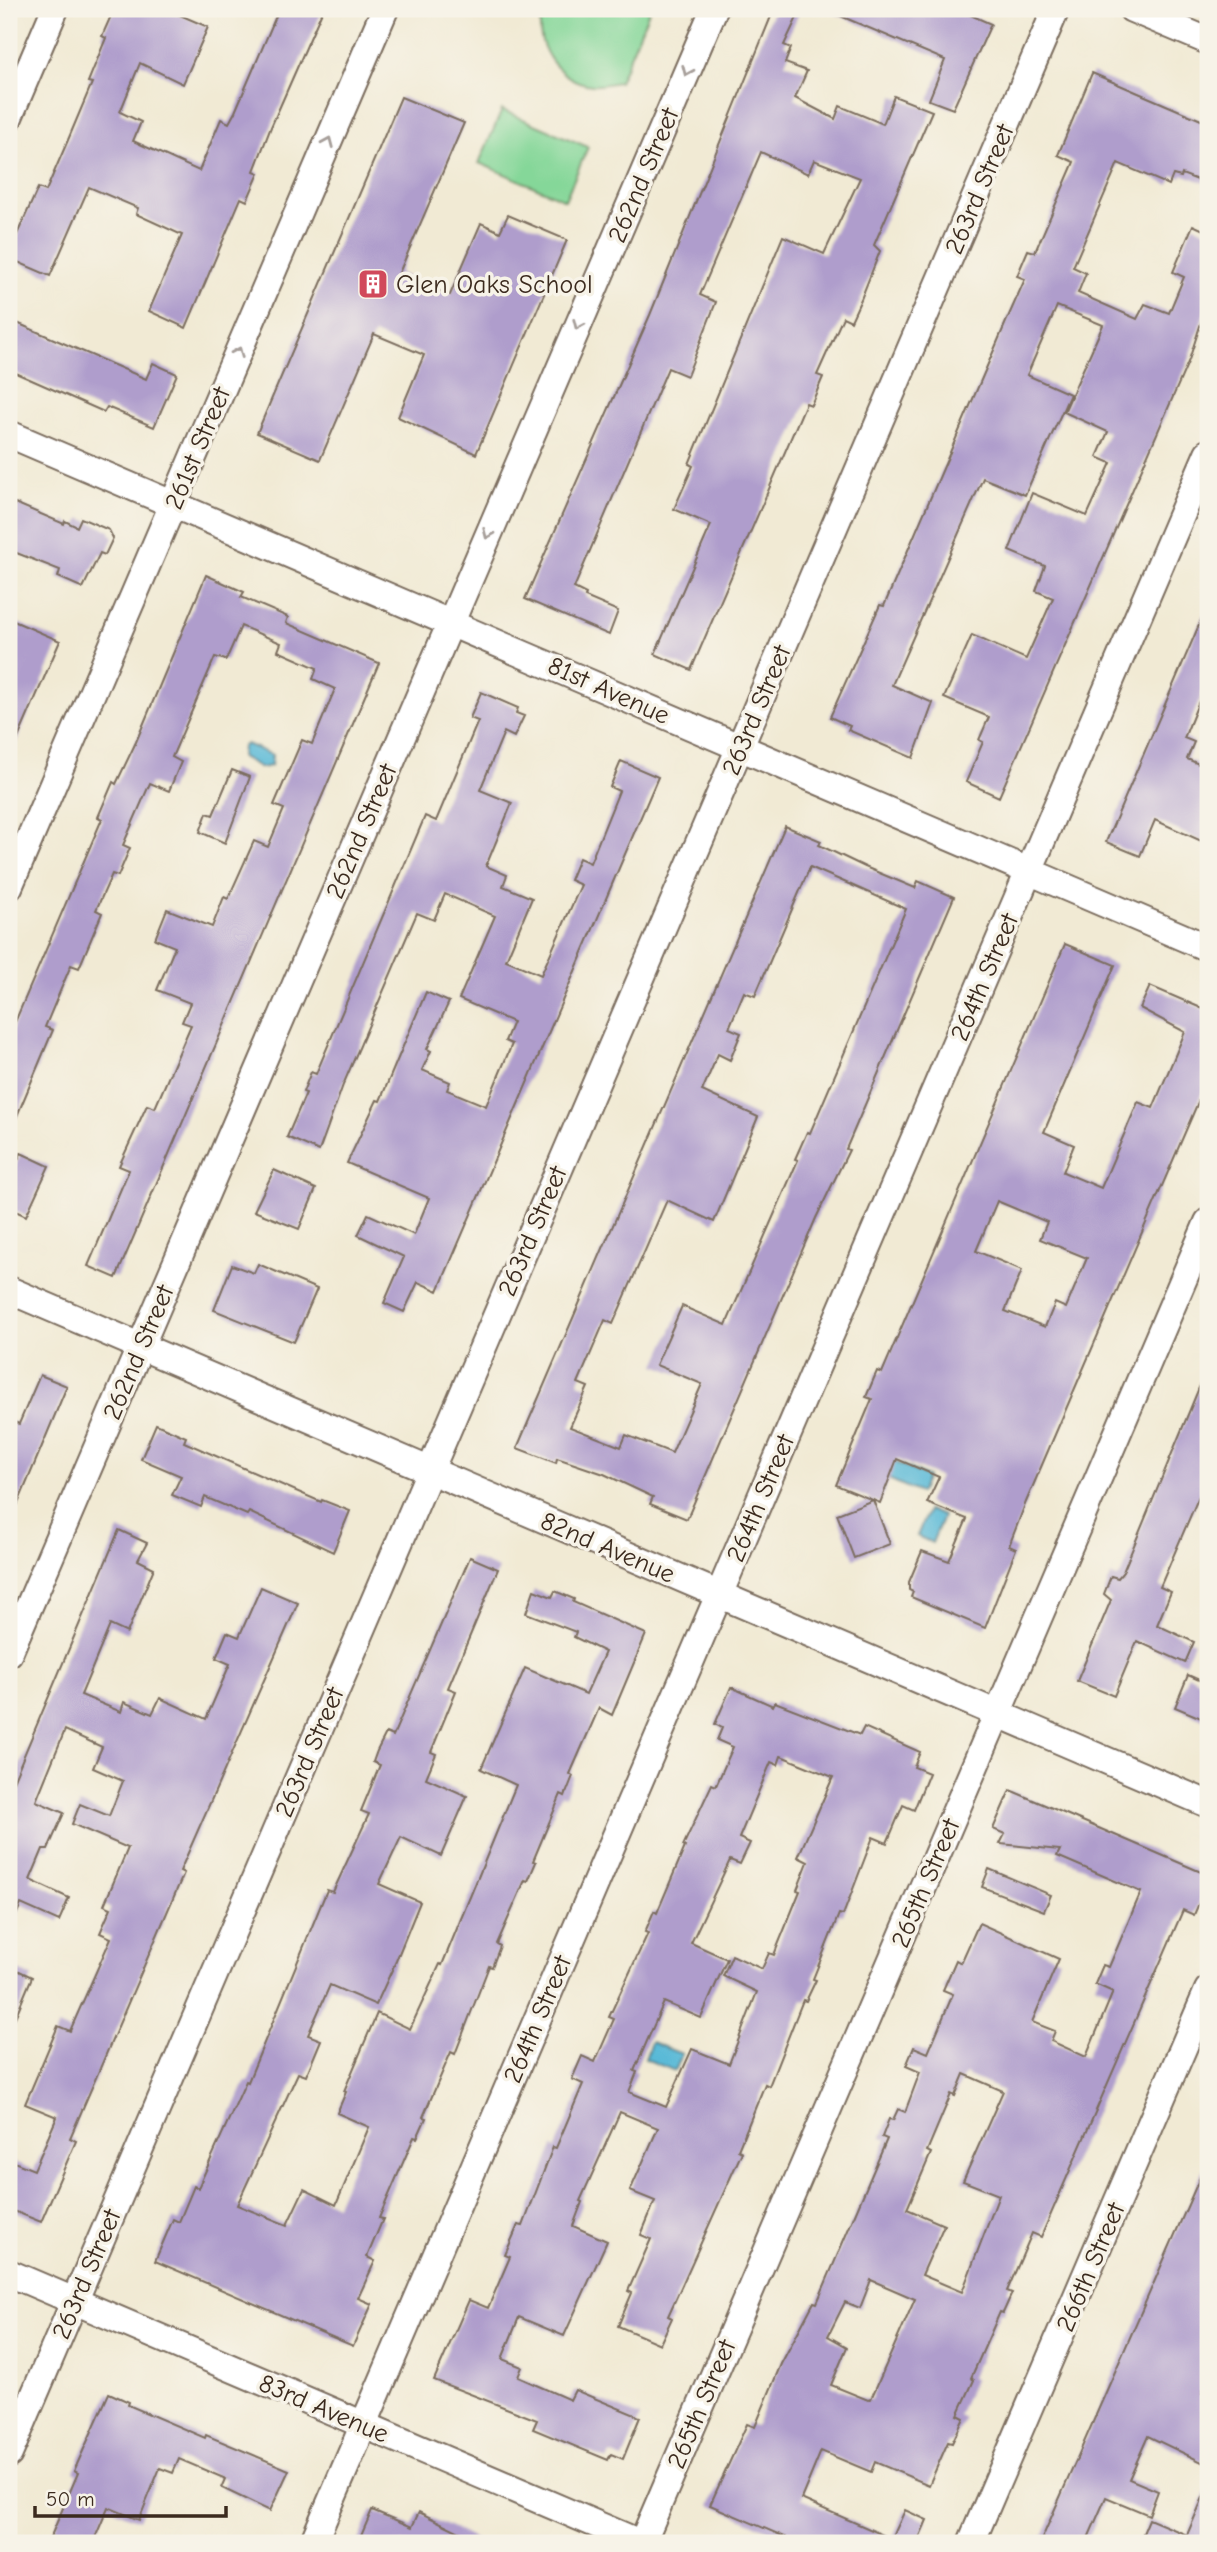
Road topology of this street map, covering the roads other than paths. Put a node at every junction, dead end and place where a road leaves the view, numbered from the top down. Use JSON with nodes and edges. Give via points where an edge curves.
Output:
{"nodes":[{"id":1,"x":55,"y":9,"type":"edge"},
{"id":2,"x":385,"y":9,"type":"edge"},
{"id":3,"x":714,"y":9,"type":"edge"},
{"id":4,"x":1056,"y":9,"type":"edge"},
{"id":5,"x":1132,"y":9,"type":"edge"},
{"id":6,"x":1208,"y":41,"type":"edge"},
{"id":7,"x":9,"y":117,"type":"edge"},
{"id":8,"x":9,"y":434,"type":"edge"},
{"id":9,"x":1208,"y":453,"type":"edge"},
{"id":10,"x":172,"y":504,"type":"junction"},
{"id":11,"x":450,"y":621,"type":"junction"},
{"id":12,"x":740,"y":747,"type":"junction"},
{"id":13,"x":1029,"y":872,"type":"junction"},
{"id":14,"x":9,"y":887,"type":"edge"},
{"id":15,"x":1208,"y":948,"type":"edge"},
{"id":16,"x":1208,"y":1222,"type":"edge"},
{"id":17,"x":9,"y":1290,"type":"edge"},
{"id":18,"x":140,"y":1346,"type":"junction"},
{"id":19,"x":429,"y":1470,"type":"junction"},
{"id":20,"x":718,"y":1594,"type":"junction"},
{"id":21,"x":9,"y":1653,"type":"edge"},
{"id":22,"x":997,"y":1714,"type":"junction"},
{"id":23,"x":1208,"y":1804,"type":"edge"},
{"id":24,"x":1208,"y":1990,"type":"edge"},
{"id":25,"x":9,"y":2273,"type":"edge"},
{"id":26,"x":75,"y":2301,"type":"junction"},
{"id":27,"x":363,"y":2425,"type":"junction"},
{"id":28,"x":9,"y":2454,"type":"edge"},
{"id":29,"x":313,"y":2543,"type":"edge"},
{"id":30,"x":641,"y":2543,"type":"edge"},
{"id":31,"x":971,"y":2543,"type":"edge"}],
"edges":[{"from":1,"to":7,"type":"street"},
{"from":10,"to":2,"type":"street","name":"261st Street","one_way":true},
{"from":3,"to":11,"type":"street","name":"262nd Street","one_way":true},
{"from":4,"to":12,"type":"street","name":"263rd Street"},
{"from":5,"to":6,"type":"street"},
{"from":8,"to":10,"type":"street","name":"81st Avenue"},
{"from":9,"to":13,"type":"street","name":"264th Street"},
{"from":10,"to":11,"type":"street","name":"81st Avenue"},
{"from":10,"to":14,"type":"street","name":"261st Street"},
{"from":11,"to":12,"type":"street","name":"81st Avenue"},
{"from":11,"to":18,"type":"street","name":"262nd Street"},
{"from":12,"to":13,"type":"street","name":"81st Avenue"},
{"from":12,"to":19,"type":"street","name":"263rd Street"},
{"from":13,"to":15,"type":"street","name":"81st Avenue"},
{"from":13,"to":20,"type":"street","name":"264th Street"},
{"from":16,"to":22,"type":"street","name":"265th Street"},
{"from":17,"to":18,"type":"street","name":"82nd Avenue"},
{"from":18,"to":19,"type":"street","name":"82nd Avenue"},
{"from":18,"to":21,"type":"street","name":"262nd Street"},
{"from":19,"to":20,"type":"street","name":"82nd Avenue"},
{"from":19,"to":26,"type":"street","name":"263rd Street"},
{"from":20,"to":22,"type":"street","name":"82nd Avenue"},
{"from":20,"to":27,"type":"street","name":"264th Street"},
{"from":22,"to":23,"type":"street","name":"82nd Avenue"},
{"from":22,"to":30,"type":"street","name":"265th Street"},
{"from":24,"to":31,"type":"street","name":"266th Street"},
{"from":25,"to":26,"type":"street","name":"83rd Avenue"},
{"from":26,"to":27,"type":"street","name":"83rd Avenue"},
{"from":26,"to":28,"type":"street","name":"263rd Street"},
{"from":27,"to":29,"type":"street","name":"264th Street"},
{"from":27,"to":30,"type":"street","name":"83rd Avenue"}]}
